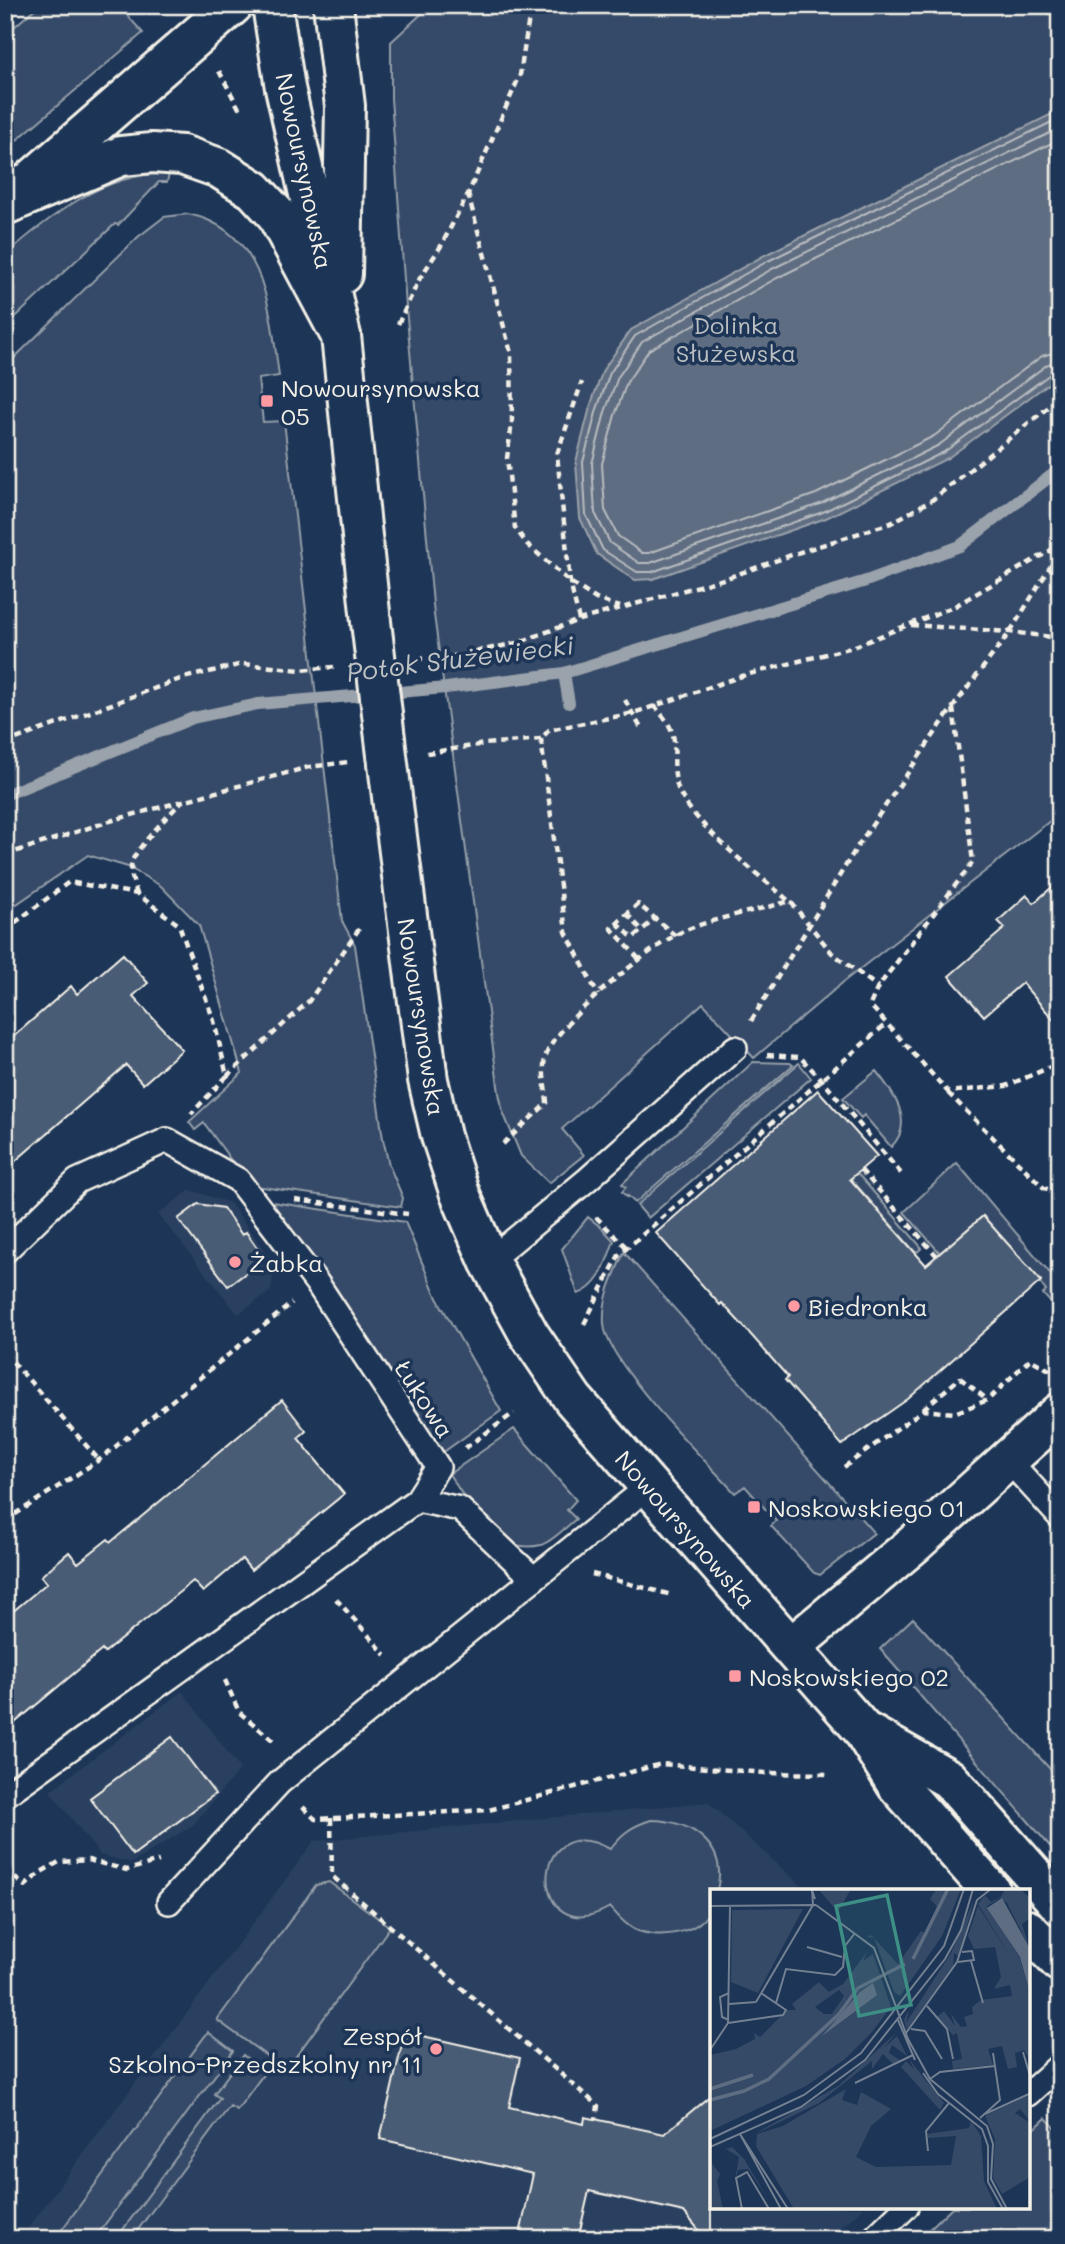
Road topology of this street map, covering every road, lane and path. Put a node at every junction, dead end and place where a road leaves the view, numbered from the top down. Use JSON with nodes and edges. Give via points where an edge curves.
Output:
{"nodes":[{"id":1,"x":233,"y":5,"type":"edge"},
{"id":2,"x":272,"y":5,"type":"edge"},
{"id":3,"x":334,"y":5,"type":"edge"},
{"id":4,"x":531,"y":5,"type":"edge"},
{"id":5,"x":219,"y":71,"type":"dead end"},
{"id":6,"x":241,"y":112,"type":"dead end"},
{"id":7,"x":468,"y":194,"type":"junction"},
{"id":8,"x":5,"y":204,"type":"edge"},
{"id":9,"x":398,"y":324,"type":"dead end"},
{"id":10,"x":341,"y":336,"type":"junction"},
{"id":11,"x":582,"y":383,"type":"dead end"},
{"id":12,"x":1060,"y":398,"type":"edge"},
{"id":13,"x":1060,"y":545,"type":"edge"},
{"id":14,"x":1060,"y":551,"type":"edge"},
{"id":15,"x":570,"y":582,"type":"junction"},
{"id":16,"x":621,"y":607,"type":"junction"},
{"id":17,"x":579,"y":620,"type":"junction"},
{"id":18,"x":907,"y":625,"type":"junction"},
{"id":19,"x":1010,"y":632,"type":"junction"},
{"id":20,"x":1060,"y":638,"type":"edge"},
{"id":21,"x":454,"y":656,"type":"dead end"},
{"id":22,"x":300,"y":670,"type":"dead end"},
{"id":23,"x":625,"y":700,"type":"dead end"},
{"id":24,"x":654,"y":705,"type":"junction"},
{"id":25,"x":953,"y":707,"type":"junction"},
{"id":26,"x":634,"y":713,"type":"junction"},
{"id":27,"x":642,"y":730,"type":"dead end"},
{"id":28,"x":541,"y":739,"type":"junction"},
{"id":29,"x":5,"y":743,"type":"edge"},
{"id":30,"x":467,"y":748,"type":"dead end"},
{"id":31,"x":309,"y":767,"type":"dead end"},
{"id":32,"x":183,"y":801,"type":"junction"},
{"id":33,"x":5,"y":855,"type":"edge"},
{"id":34,"x":137,"y":894,"type":"junction"},
{"id":35,"x":790,"y":901,"type":"junction"},
{"id":36,"x":627,"y":914,"type":"junction"},
{"id":37,"x":656,"y":918,"type":"junction"},
{"id":38,"x":617,"y":923,"type":"junction"},
{"id":39,"x":807,"y":925,"type":"junction"},
{"id":40,"x":5,"y":929,"type":"edge"},
{"id":41,"x":359,"y":929,"type":"dead end"},
{"id":42,"x":642,"y":930,"type":"junction"},
{"id":43,"x":676,"y":936,"type":"junction"},
{"id":44,"x":639,"y":959,"type":"junction"},
{"id":45,"x":878,"y":987,"type":"junction"},
{"id":46,"x":599,"y":995,"type":"junction"},
{"id":47,"x":886,"y":1024,"type":"junction"},
{"id":48,"x":735,"y":1048,"type":"junction"},
{"id":49,"x":1060,"y":1063,"type":"edge"},
{"id":50,"x":227,"y":1076,"type":"junction"},
{"id":51,"x":822,"y":1080,"type":"junction"},
{"id":52,"x":948,"y":1092,"type":"junction"},
{"id":53,"x":167,"y":1140,"type":"junction"},
{"id":54,"x":503,"y":1144,"type":"dead end"},
{"id":55,"x":861,"y":1170,"type":"dead end"},
{"id":56,"x":904,"y":1177,"type":"dead end"},
{"id":57,"x":1060,"y":1193,"type":"edge"},
{"id":58,"x":292,"y":1200,"type":"dead end"},
{"id":59,"x":408,"y":1214,"type":"dead end"},
{"id":60,"x":589,"y":1215,"type":"dead end"},
{"id":61,"x":627,"y":1248,"type":"junction"},
{"id":62,"x":5,"y":1251,"type":"edge"},
{"id":63,"x":937,"y":1256,"type":"dead end"},
{"id":64,"x":489,"y":1261,"type":"junction"},
{"id":65,"x":317,"y":1283,"type":"junction"},
{"id":66,"x":584,"y":1324,"type":"dead end"},
{"id":67,"x":5,"y":1353,"type":"edge"},
{"id":68,"x":1060,"y":1376,"type":"edge"},
{"id":69,"x":988,"y":1400,"type":"junction"},
{"id":70,"x":923,"y":1410,"type":"junction"},
{"id":71,"x":514,"y":1413,"type":"dead end"},
{"id":72,"x":1060,"y":1413,"type":"edge"},
{"id":73,"x":477,"y":1439,"type":"dead end"},
{"id":74,"x":99,"y":1460,"type":"junction"},
{"id":75,"x":1009,"y":1461,"type":"junction"},
{"id":76,"x":844,"y":1467,"type":"dead end"},
{"id":77,"x":648,"y":1487,"type":"junction"},
{"id":78,"x":417,"y":1500,"type":"junction"},
{"id":79,"x":1060,"y":1517,"type":"edge"},
{"id":80,"x":5,"y":1521,"type":"edge"},
{"id":81,"x":554,"y":1564,"type":"junction"},
{"id":82,"x":314,"y":1574,"type":"junction"},
{"id":83,"x":534,"y":1579,"type":"junction"},
{"id":84,"x":672,"y":1595,"type":"dead end"},
{"id":85,"x":364,"y":1630,"type":"dead end"},
{"id":86,"x":220,"y":1641,"type":"junction"},
{"id":87,"x":791,"y":1647,"type":"junction"},
{"id":88,"x":862,"y":1729,"type":"junction"},
{"id":89,"x":279,"y":1745,"type":"dead end"},
{"id":90,"x":830,"y":1774,"type":"dead end"},
{"id":91,"x":5,"y":1795,"type":"edge"},
{"id":92,"x":300,"y":1804,"type":"dead end"},
{"id":93,"x":331,"y":1818,"type":"junction"},
{"id":94,"x":167,"y":1855,"type":"dead end"},
{"id":95,"x":5,"y":1870,"type":"edge"},
{"id":96,"x":988,"y":1889,"type":"edge"},
{"id":97,"x":169,"y":1902,"type":"dead end"},
{"id":98,"x":1060,"y":1905,"type":"edge"},
{"id":99,"x":1030,"y":1932,"type":"edge"},
{"id":100,"x":1060,"y":1962,"type":"edge"},
{"id":101,"x":1060,"y":2065,"type":"edge"},
{"id":102,"x":1030,"y":2092,"type":"edge"},
{"id":103,"x":596,"y":2119,"type":"dead end"},
{"id":104,"x":904,"y":2209,"type":"edge"},
{"id":105,"x":873,"y":2239,"type":"edge"}],
"edges":[{"from":1,"to":8,"type":"street"},
{"from":2,"to":10,"type":"street","name":"Nowoursynowska","via":[[285,88]]},
{"from":3,"to":10,"type":"street","name":"Nowoursynowska","via":[[345,106]]},
{"from":4,"to":7,"type":"path","via":[[520,75]]},
{"from":5,"to":6,"type":"path"},
{"from":7,"to":9,"type":"path"},
{"from":7,"to":15,"type":"path","via":[[512,353],[507,458],[515,528]]},
{"from":8,"to":10,"type":"street","via":[[121,156],[183,155],[219,169],[254,190],[276,214]]},
{"from":10,"to":64,"type":"street","name":"Nowoursynowska","bridge":true,"via":[[428,1080],[460,1194]]},
{"from":11,"to":15,"type":"path","via":[[557,454]]},
{"from":12,"to":16,"type":"path","via":[[932,499],[891,523],[727,578]]},
{"from":13,"to":18,"type":"path","via":[[955,606]]},
{"from":14,"to":19,"type":"path"},
{"from":15,"to":16,"type":"path","via":[[596,599]]},
{"from":15,"to":17,"type":"path"},
{"from":16,"to":17,"type":"path"},
{"from":17,"to":21,"type":"path","via":[[517,643]]},
{"from":18,"to":19,"type":"path"},
{"from":18,"to":24,"type":"path","via":[[853,647]]},
{"from":19,"to":20,"type":"path"},
{"from":19,"to":25,"type":"path"},
{"from":22,"to":29,"type":"path","via":[[243,664],[183,678]]},
{"from":23,"to":26,"type":"path"},
{"from":24,"to":26,"type":"path"},
{"from":24,"to":35,"type":"path","via":[[672,732],[673,766],[688,806],[721,842]]},
{"from":25,"to":39,"type":"path"},
{"from":25,"to":45,"type":"path","via":[[973,862]]},
{"from":26,"to":27,"type":"path"},
{"from":26,"to":28,"type":"path","via":[[549,730]]},
{"from":28,"to":30,"type":"path"},
{"from":28,"to":46,"type":"path","via":[[566,932]]},
{"from":31,"to":32,"type":"path"},
{"from":32,"to":33,"type":"path"},
{"from":32,"to":34,"type":"path","via":[[132,863]]},
{"from":34,"to":40,"type":"path","via":[[69,881]]},
{"from":34,"to":50,"type":"path","via":[[179,925],[214,1021]]},
{"from":35,"to":39,"type":"path"},
{"from":35,"to":43,"type":"path"},
{"from":36,"to":37,"type":"path","via":[[638,904]]},
{"from":36,"to":38,"type":"path"},
{"from":36,"to":42,"type":"path"},
{"from":37,"to":42,"type":"path"},
{"from":37,"to":43,"type":"path"},
{"from":38,"to":42,"type":"path","via":[[633,938]]},
{"from":38,"to":44,"type":"path","via":[[611,928]]},
{"from":39,"to":45,"type":"path","via":[[832,953]]},
{"from":39,"to":48,"type":"path"},
{"from":41,"to":50,"type":"path","via":[[309,1001]]},
{"from":43,"to":44,"type":"path"},
{"from":44,"to":46,"type":"path"},
{"from":45,"to":47,"type":"path","via":[[870,1005]]},
{"from":46,"to":54,"type":"path","via":[[547,1052],[547,1103]]},
{"from":47,"to":51,"type":"path"},
{"from":47,"to":52,"type":"path"},
{"from":48,"to":51,"type":"path","via":[[757,1055],[800,1057]]},
{"from":48,"to":64,"type":"lane"},
{"from":49,"to":52,"type":"path","via":[[1006,1086]]},
{"from":50,"to":53,"type":"path"},
{"from":51,"to":56,"type":"path"},
{"from":51,"to":61,"type":"path"},
{"from":52,"to":57,"type":"path","via":[[1044,1188]]},
{"from":53,"to":62,"type":"lane","via":[[78,1181]]},
{"from":53,"to":65,"type":"lane","name":"Łukowa","via":[[239,1180]]},
{"from":55,"to":63,"type":"path"},
{"from":58,"to":59,"type":"path"},
{"from":60,"to":61,"type":"path"},
{"from":61,"to":66,"type":"path","via":[[619,1255]]},
{"from":64,"to":77,"type":"street","name":"Nowoursynowska","via":[[529,1334],[573,1399]]},
{"from":65,"to":74,"type":"path"},
{"from":65,"to":78,"type":"lane","name":"Łukowa","via":[[438,1467]]},
{"from":67,"to":74,"type":"path"},
{"from":68,"to":69,"type":"path","via":[[1030,1359]]},
{"from":69,"to":70,"type":"path","via":[[954,1413]]},
{"from":69,"to":70,"type":"path","via":[[960,1378]]},
{"from":70,"to":76,"type":"path"},
{"from":71,"to":73,"type":"path"},
{"from":72,"to":75,"type":"street"},
{"from":74,"to":80,"type":"path"},
{"from":75,"to":79,"type":"lane"},
{"from":75,"to":87,"type":"street"},
{"from":77,"to":81,"type":"lane"},
{"from":77,"to":87,"type":"street","name":"Nowoursynowska"},
{"from":78,"to":82,"type":"lane","name":"Łukowa"},
{"from":78,"to":83,"type":"lane","via":[[460,1509]]},
{"from":81,"to":83,"type":"lane"},
{"from":81,"to":84,"type":"path"},
{"from":82,"to":85,"type":"path"},
{"from":82,"to":86,"type":"lane","name":"Łukowa"},
{"from":83,"to":97,"type":"lane","via":[[280,1782]]},
{"from":86,"to":89,"type":"path","via":[[223,1676],[239,1712]]},
{"from":86,"to":91,"type":"lane","name":"Łukowa"},
{"from":87,"to":88,"type":"street","name":"Nowoursynowska"},
{"from":88,"to":96,"type":"street","name":"Nowoursynowska","via":[[897,1785]]},
{"from":88,"to":98,"type":"street","name":"Nowoursynowska","via":[[949,1779]]},
{"from":90,"to":93,"type":"path","via":[[660,1764],[489,1810]]},
{"from":92,"to":93,"type":"path","via":[[315,1819]]},
{"from":93,"to":103,"type":"path","via":[[332,1876],[598,2106]]},
{"from":94,"to":95,"type":"path","via":[[127,1870],[89,1860],[59,1862],[25,1886]]},
{"from":99,"to":100,"type":"street"},
{"from":101,"to":102,"type":"lane"},
{"from":104,"to":105,"type":"lane"}]}
